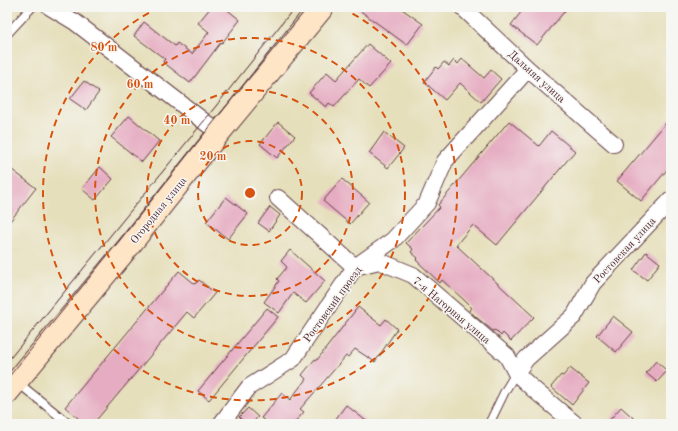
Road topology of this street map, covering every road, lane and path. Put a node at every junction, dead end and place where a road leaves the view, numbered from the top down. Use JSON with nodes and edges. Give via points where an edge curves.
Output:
{"nodes":[{"id":1,"x":32,"y":7,"type":"edge"},
{"id":2,"x":50,"y":7,"type":"edge"},
{"id":3,"x":323,"y":7,"type":"edge"},
{"id":4,"x":462,"y":7,"type":"edge"},
{"id":5,"x":7,"y":34,"type":"edge"},
{"id":6,"x":528,"y":69,"type":"junction"},
{"id":7,"x":219,"y":133,"type":"junction"},
{"id":8,"x":614,"y":144,"type":"dead end"},
{"id":9,"x":278,"y":198,"type":"dead end"},
{"id":10,"x":671,"y":201,"type":"edge"},
{"id":11,"x":355,"y":267,"type":"junction"},
{"id":12,"x":516,"y":373,"type":"junction"},
{"id":13,"x":12,"y":387,"type":"edge"},
{"id":14,"x":69,"y":424,"type":"edge"},
{"id":15,"x":222,"y":424,"type":"edge"},
{"id":16,"x":489,"y":424,"type":"edge"},
{"id":17,"x":575,"y":424,"type":"edge"}],
"edges":[{"from":1,"to":5,"type":"lane"},
{"from":2,"to":7,"type":"street","via":[[75,22]]},
{"from":3,"to":7,"type":"street","name":"Огородная улица"},
{"from":4,"to":6,"type":"street","name":"Дальняя улица"},
{"from":6,"to":8,"type":"street","name":"Дальняя улица"},
{"from":6,"to":11,"type":"street","name":"Ростовский проезд","via":[[445,161],[427,203],[394,240]]},
{"from":7,"to":13,"type":"street","name":"Огородная улица"},
{"from":9,"to":11,"type":"street"},
{"from":10,"to":12,"type":"street","name":"Ростовская улица","via":[[593,283],[574,316],[526,359]]},
{"from":11,"to":12,"type":"street","name":"7-я Нагорная улица","via":[[378,261],[413,275],[506,356]]},
{"from":11,"to":15,"type":"street","name":"Ростовский проезд","via":[[293,359],[249,388]]},
{"from":12,"to":16,"type":"lane"},
{"from":12,"to":17,"type":"street","name":"7-я Нагорная улица"},
{"from":13,"to":14,"type":"lane"}]}
